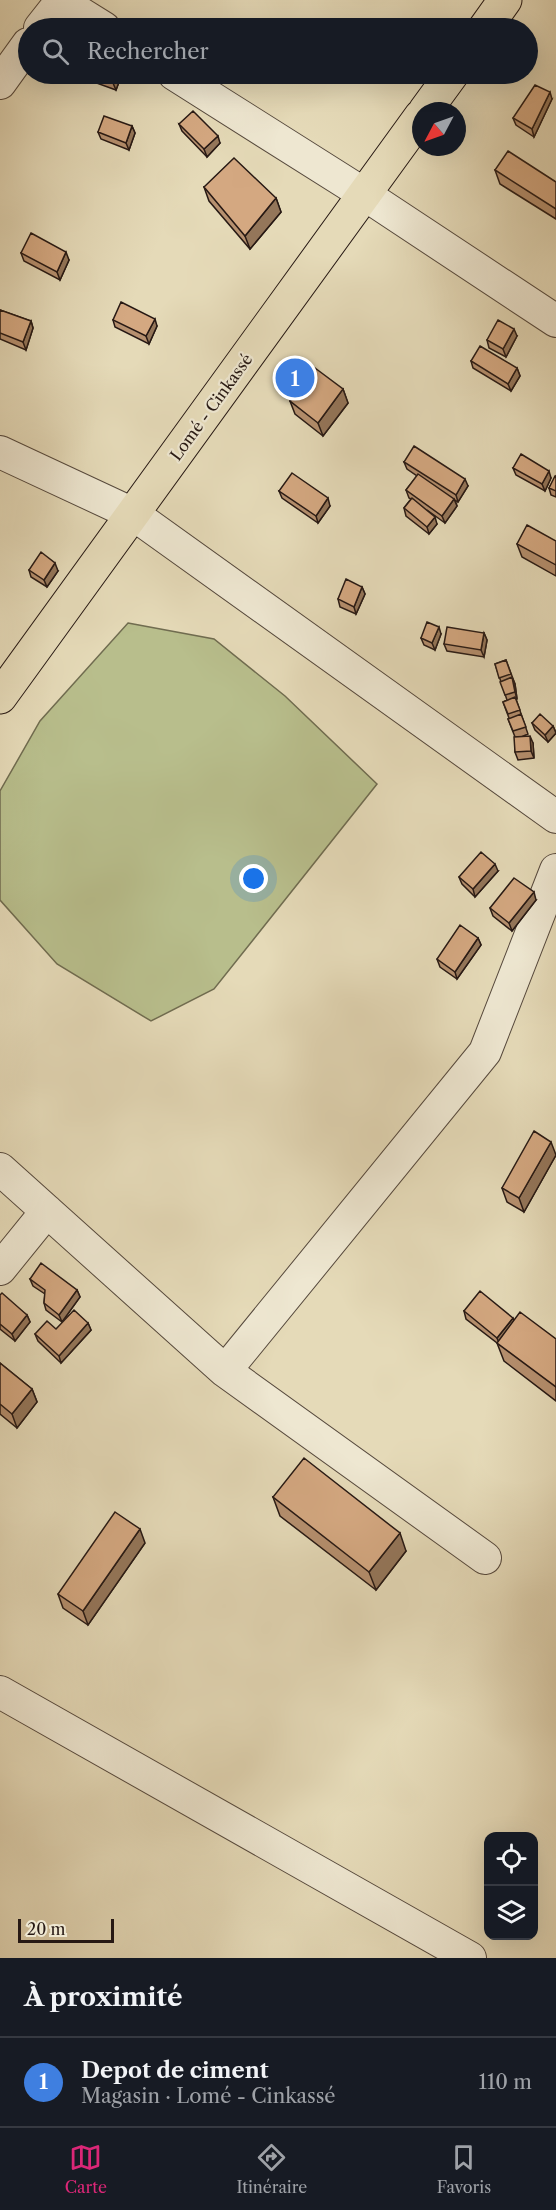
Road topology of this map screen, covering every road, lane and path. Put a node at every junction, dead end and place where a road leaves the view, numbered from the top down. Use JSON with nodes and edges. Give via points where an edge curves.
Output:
{"nodes":[{"id":1,"x":60,"y":0,"type":"edge"},
{"id":2,"x":505,"y":0,"type":"edge"},
{"id":3,"x":47,"y":18,"type":"edge"},
{"id":4,"x":88,"y":18,"type":"edge"},
{"id":5,"x":492,"y":18,"type":"edge"},
{"id":6,"x":18,"y":58,"type":"edge"},
{"id":7,"x":0,"y":83,"type":"edge"},
{"id":8,"x":190,"y":84,"type":"edge"},
{"id":9,"x":445,"y":84,"type":"edge"},
{"id":10,"x":432,"y":102,"type":"edge"},
{"id":11,"x":412,"y":128,"type":"edge"},
{"id":12,"x":364,"y":194,"type":"junction"},
{"id":13,"x":556,"y":321,"type":"edge"},
{"id":14,"x":0,"y":452,"type":"edge"},
{"id":15,"x":133,"y":514,"type":"junction"},
{"id":16,"x":0,"y":697,"type":"edge"},
{"id":17,"x":556,"y":817,"type":"edge"},
{"id":18,"x":556,"y":870,"type":"edge"},
{"id":19,"x":0,"y":1169,"type":"edge"},
{"id":20,"x":47,"y":1211,"type":"junction"},
{"id":21,"x":0,"y":1269,"type":"edge"},
{"id":22,"x":225,"y":1371,"type":"junction"},
{"id":23,"x":485,"y":1558,"type":"dead end"},
{"id":24,"x":0,"y":1692,"type":"edge"},
{"id":25,"x":470,"y":1958,"type":"edge"}],
"edges":[{"from":1,"to":3,"type":"street"},
{"from":1,"to":4,"type":"street"},
{"from":2,"to":5,"type":"highway"},
{"from":6,"to":7,"type":"street"},
{"from":8,"to":12,"type":"street"},
{"from":9,"to":10,"type":"highway"},
{"from":11,"to":12,"type":"highway","name":"Lomé - Cinkassé"},
{"from":12,"to":13,"type":"street"},
{"from":12,"to":15,"type":"highway","name":"Lomé - Cinkassé"},
{"from":14,"to":15,"type":"street"},
{"from":15,"to":16,"type":"highway","name":"Lomé - Cinkassé"},
{"from":15,"to":17,"type":"street"},
{"from":18,"to":22,"type":"street","via":[[485,1052]]},
{"from":19,"to":20,"type":"street"},
{"from":20,"to":21,"type":"street"},
{"from":20,"to":22,"type":"street"},
{"from":22,"to":23,"type":"street"},
{"from":24,"to":25,"type":"street"}]}
